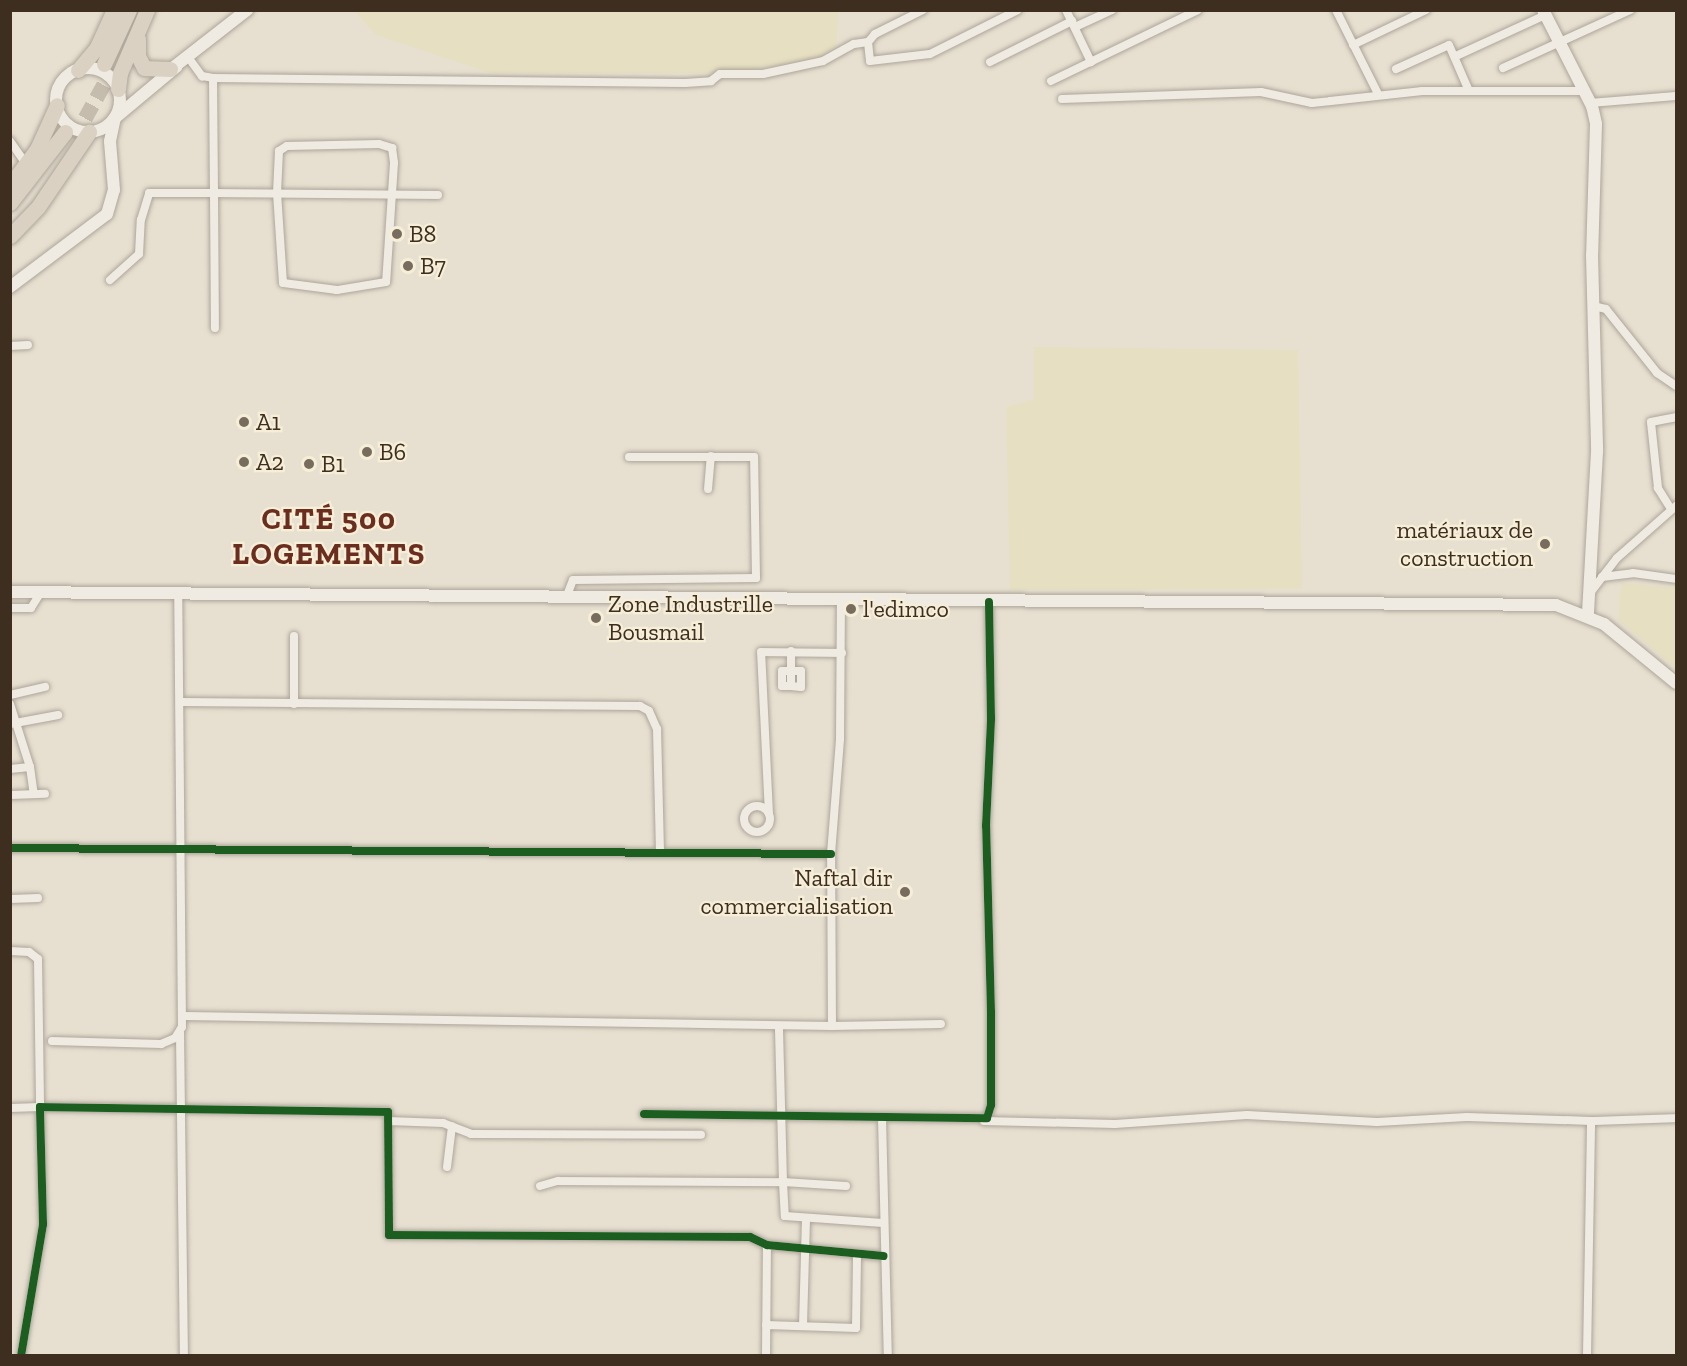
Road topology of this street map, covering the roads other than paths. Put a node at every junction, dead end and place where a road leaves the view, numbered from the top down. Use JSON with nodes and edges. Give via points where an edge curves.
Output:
{"nodes":[{"id":1,"x":114,"y":10,"type":"edge"},
{"id":2,"x":129,"y":10,"type":"edge"},
{"id":3,"x":141,"y":10,"type":"edge"},
{"id":4,"x":147,"y":10,"type":"edge"},
{"id":5,"x":247,"y":10,"type":"edge"},
{"id":6,"x":923,"y":10,"type":"edge"},
{"id":7,"x":1018,"y":10,"type":"edge"},
{"id":8,"x":1066,"y":10,"type":"edge"},
{"id":9,"x":1112,"y":10,"type":"edge"},
{"id":10,"x":1198,"y":10,"type":"edge"},
{"id":11,"x":1336,"y":10,"type":"edge"},
{"id":12,"x":1426,"y":10,"type":"edge"},
{"id":13,"x":1630,"y":10,"type":"edge"},
{"id":14,"x":1544,"y":13,"type":"edge"},
{"id":15,"x":1073,"y":24,"type":"junction"},
{"id":16,"x":140,"y":27,"type":"junction"},
{"id":17,"x":868,"y":42,"type":"junction"},
{"id":18,"x":1559,"y":43,"type":"junction"},
{"id":19,"x":1353,"y":45,"type":"junction"},
{"id":20,"x":1456,"y":56,"type":"junction"},
{"id":21,"x":188,"y":57,"type":"junction"},
{"id":22,"x":990,"y":62,"type":"dead end"},
{"id":23,"x":1091,"y":62,"type":"junction"},
{"id":24,"x":173,"y":68,"type":"junction"},
{"id":25,"x":1503,"y":68,"type":"dead end"},
{"id":26,"x":1396,"y":69,"type":"dead end"},
{"id":27,"x":78,"y":70,"type":"junction"},
{"id":28,"x":213,"y":78,"type":"junction"},
{"id":29,"x":1051,"y":81,"type":"dead end"},
{"id":30,"x":1469,"y":91,"type":"junction"},
{"id":31,"x":1584,"y":91,"type":"junction"},
{"id":32,"x":119,"y":92,"type":"junction"},
{"id":33,"x":1378,"y":94,"type":"junction"},
{"id":34,"x":1677,"y":96,"type":"edge"},
{"id":35,"x":1062,"y":99,"type":"dead end"},
{"id":36,"x":1590,"y":103,"type":"junction"},
{"id":37,"x":57,"y":105,"type":"junction"},
{"id":38,"x":115,"y":118,"type":"junction"},
{"id":39,"x":89,"y":132,"type":"junction"},
{"id":40,"x":10,"y":141,"type":"edge"},
{"id":41,"x":26,"y":164,"type":"junction"},
{"id":42,"x":114,"y":184,"type":"junction"},
{"id":43,"x":10,"y":185,"type":"edge"},
{"id":44,"x":214,"y":193,"type":"junction"},
{"id":45,"x":277,"y":194,"type":"junction"},
{"id":46,"x":392,"y":195,"type":"junction"},
{"id":47,"x":438,"y":195,"type":"dead end"},
{"id":48,"x":10,"y":202,"type":"edge"},
{"id":49,"x":10,"y":226,"type":"edge"},
{"id":50,"x":10,"y":236,"type":"edge"},
{"id":51,"x":110,"y":280,"type":"dead end"},
{"id":52,"x":10,"y":287,"type":"edge"},
{"id":53,"x":1593,"y":306,"type":"junction"},
{"id":54,"x":215,"y":328,"type":"dead end"},
{"id":55,"x":28,"y":345,"type":"dead end"},
{"id":56,"x":10,"y":346,"type":"edge"},
{"id":57,"x":1677,"y":386,"type":"edge"},
{"id":58,"x":1677,"y":417,"type":"edge"},
{"id":59,"x":711,"y":456,"type":"junction"},
{"id":60,"x":629,"y":457,"type":"dead end"},
{"id":61,"x":708,"y":489,"type":"dead end"},
{"id":62,"x":1674,"y":507,"type":"edge"},
{"id":63,"x":1602,"y":577,"type":"junction"},
{"id":64,"x":1677,"y":579,"type":"edge"},
{"id":65,"x":10,"y":592,"type":"edge"},
{"id":66,"x":41,"y":592,"type":"junction"},
{"id":67,"x":177,"y":593,"type":"junction"},
{"id":68,"x":1590,"y":593,"type":"junction"},
{"id":69,"x":566,"y":598,"type":"junction"},
{"id":70,"x":841,"y":601,"type":"junction"},
{"id":71,"x":989,"y":602,"type":"junction"},
{"id":72,"x":10,"y":608,"type":"edge"},
{"id":73,"x":1588,"y":615,"type":"junction"},
{"id":74,"x":294,"y":636,"type":"dead end"},
{"id":75,"x":791,"y":651,"type":"junction"},
{"id":76,"x":842,"y":652,"type":"junction"},
{"id":77,"x":1677,"y":683,"type":"edge"},
{"id":78,"x":792,"y":686,"type":"dead end"},
{"id":79,"x":45,"y":687,"type":"dead end"},
{"id":80,"x":10,"y":695,"type":"edge"},
{"id":81,"x":181,"y":702,"type":"junction"},
{"id":82,"x":10,"y":704,"type":"edge"},
{"id":83,"x":294,"y":704,"type":"junction"},
{"id":84,"x":58,"y":715,"type":"dead end"},
{"id":85,"x":14,"y":724,"type":"edge"},
{"id":86,"x":30,"y":767,"type":"junction"},
{"id":87,"x":10,"y":769,"type":"edge"},
{"id":88,"x":34,"y":794,"type":"junction"},
{"id":89,"x":45,"y":794,"type":"dead end"},
{"id":90,"x":10,"y":795,"type":"edge"},
{"id":91,"x":769,"y":814,"type":"dead end"},
{"id":92,"x":182,"y":847,"type":"junction"},
{"id":93,"x":10,"y":848,"type":"edge"},
{"id":94,"x":660,"y":849,"type":"junction"},
{"id":95,"x":831,"y":854,"type":"junction"},
{"id":96,"x":38,"y":898,"type":"dead end"},
{"id":97,"x":10,"y":899,"type":"edge"},
{"id":98,"x":10,"y":951,"type":"edge"},
{"id":99,"x":184,"y":1016,"type":"junction"},
{"id":100,"x":940,"y":1024,"type":"dead end"},
{"id":101,"x":779,"y":1026,"type":"junction"},
{"id":102,"x":832,"y":1026,"type":"junction"},
{"id":103,"x":180,"y":1033,"type":"junction"},
{"id":104,"x":52,"y":1041,"type":"dead end"},
{"id":105,"x":40,"y":1107,"type":"junction"},
{"id":106,"x":10,"y":1108,"type":"edge"},
{"id":107,"x":181,"y":1109,"type":"junction"},
{"id":108,"x":644,"y":1114,"type":"dead end"},
{"id":109,"x":781,"y":1114,"type":"junction"},
{"id":110,"x":882,"y":1118,"type":"junction"},
{"id":111,"x":1677,"y":1118,"type":"edge"},
{"id":112,"x":984,"y":1120,"type":"junction"},
{"id":113,"x":1592,"y":1120,"type":"junction"},
{"id":114,"x":388,"y":1121,"type":"junction"},
{"id":115,"x":452,"y":1126,"type":"junction"},
{"id":116,"x":700,"y":1135,"type":"dead end"},
{"id":117,"x":447,"y":1167,"type":"dead end"},
{"id":118,"x":783,"y":1182,"type":"junction"},
{"id":119,"x":540,"y":1186,"type":"dead end"},
{"id":120,"x":846,"y":1186,"type":"dead end"},
{"id":121,"x":806,"y":1219,"type":"junction"},
{"id":122,"x":883,"y":1223,"type":"junction"},
{"id":123,"x":767,"y":1245,"type":"junction"},
{"id":124,"x":803,"y":1249,"type":"junction"},
{"id":125,"x":857,"y":1254,"type":"junction"},
{"id":126,"x":883,"y":1256,"type":"junction"},
{"id":127,"x":766,"y":1325,"type":"junction"},
{"id":128,"x":803,"y":1326,"type":"junction"},
{"id":129,"x":21,"y":1356,"type":"edge"},
{"id":130,"x":184,"y":1356,"type":"edge"},
{"id":131,"x":766,"y":1356,"type":"edge"},
{"id":132,"x":888,"y":1356,"type":"edge"},
{"id":133,"x":1587,"y":1356,"type":"edge"}],
"edges":[{"from":1,"to":27,"type":"highway","via":[[97,47]]},
{"from":2,"to":3,"type":"highway","via":[[108,66]]},
{"from":4,"to":16,"type":"highway"},
{"from":5,"to":21,"type":"main road"},
{"from":6,"to":17,"type":"street","via":[[875,34]]},
{"from":7,"to":17,"type":"street","via":[[930,54],[870,62]]},
{"from":8,"to":15,"type":"street"},
{"from":9,"to":15,"type":"street"},
{"from":10,"to":23,"type":"street"},
{"from":11,"to":19,"type":"street"},
{"from":12,"to":19,"type":"street"},
{"from":13,"to":18,"type":"street"},
{"from":14,"to":18,"type":"main road"},
{"from":14,"to":20,"type":"street"},
{"from":15,"to":22,"type":"street"},
{"from":15,"to":23,"type":"street"},
{"from":16,"to":24,"type":"highway","via":[[140,62],[150,70]]},
{"from":16,"to":32,"type":"highway","via":[[120,74]]},
{"from":17,"to":28,"type":"street","via":[[854,44],[823,62],[763,74],[720,74],[711,81],[694,82]]},
{"from":18,"to":25,"type":"street"},
{"from":18,"to":31,"type":"main road"},
{"from":19,"to":33,"type":"street"},
{"from":20,"to":26,"type":"street","via":[[1449,45]]},
{"from":20,"to":30,"type":"street"},
{"from":21,"to":24,"type":"main road"},
{"from":21,"to":28,"type":"street","via":[[201,76]]},
{"from":23,"to":29,"type":"street"},
{"from":24,"to":32,"type":"main road","via":[[139,92]]},
{"from":24,"to":38,"type":"main road"},
{"from":27,"to":32,"type":"main road","via":[[102,71]]},
{"from":27,"to":37,"type":"main road","via":[[59,88]]},
{"from":28,"to":44,"type":"street"},
{"from":30,"to":31,"type":"street"},
{"from":30,"to":33,"type":"street"},
{"from":31,"to":36,"type":"main road"},
{"from":32,"to":38,"type":"main road"},
{"from":33,"to":35,"type":"street","via":[[1312,103],[1261,92]]},
{"from":34,"to":36,"type":"street"},
{"from":36,"to":53,"type":"main road","via":[[1597,148]]},
{"from":37,"to":39,"type":"main road","via":[[68,125]]},
{"from":37,"to":41,"type":"highway"},
{"from":38,"to":39,"type":"main road","via":[[104,128]]},
{"from":38,"to":42,"type":"main road","via":[[110,141]]},
{"from":39,"to":42,"type":"main road","via":[[102,147]]},
{"from":39,"to":50,"type":"highway","via":[[38,207]]},
{"from":40,"to":41,"type":"street"},
{"from":41,"to":43,"type":"highway"},
{"from":42,"to":52,"type":"main road","via":[[110,208],[102,221]]},
{"from":44,"to":45,"type":"street"},
{"from":44,"to":51,"type":"street","via":[[149,193],[141,220],[139,254]]},
{"from":44,"to":54,"type":"street"},
{"from":45,"to":46,"type":"street"},
{"from":45,"to":46,"type":"street","via":[[277,157],[287,146],[379,144],[392,148]]},
{"from":45,"to":46,"type":"street","via":[[283,283],[337,291],[386,282]]},
{"from":46,"to":47,"type":"street"},
{"from":48,"to":49,"type":"highway","via":[[70,135]]},
{"from":53,"to":57,"type":"street","via":[[1606,309],[1657,373]]},
{"from":53,"to":68,"type":"main road","via":[[1597,452]]},
{"from":55,"to":56,"type":"street"},
{"from":58,"to":62,"type":"street","via":[[1651,422],[1658,488]]},
{"from":59,"to":60,"type":"street"},
{"from":59,"to":61,"type":"street"},
{"from":59,"to":69,"type":"street","via":[[757,459],[756,578],[573,580]]},
{"from":62,"to":63,"type":"street","via":[[1617,558]]},
{"from":63,"to":64,"type":"street","via":[[1633,573]]},
{"from":63,"to":68,"type":"street"},
{"from":65,"to":66,"type":"main road"},
{"from":66,"to":67,"type":"main road"},
{"from":66,"to":72,"type":"street","via":[[30,608]]},
{"from":67,"to":69,"type":"main road"},
{"from":67,"to":81,"type":"street"},
{"from":68,"to":73,"type":"main road"},
{"from":69,"to":70,"type":"main road"},
{"from":70,"to":71,"type":"main road"},
{"from":70,"to":76,"type":"street"},
{"from":71,"to":73,"type":"main road","via":[[1556,605]]},
{"from":71,"to":112,"type":"street","via":[[991,718],[986,826],[991,1105],[990,1115]]},
{"from":73,"to":77,"type":"main road"},
{"from":74,"to":83,"type":"street"},
{"from":75,"to":76,"type":"street"},
{"from":75,"to":78,"type":"street","via":[[791,671],[782,671],[782,686]]},
{"from":75,"to":91,"type":"street","via":[[761,652]]},
{"from":76,"to":95,"type":"street"},
{"from":79,"to":80,"type":"street"},
{"from":81,"to":83,"type":"street"},
{"from":81,"to":92,"type":"street"},
{"from":82,"to":85,"type":"street"},
{"from":83,"to":94,"type":"street","via":[[640,706],[649,711],[657,729]]},
{"from":84,"to":85,"type":"street"},
{"from":85,"to":86,"type":"street"},
{"from":86,"to":87,"type":"street"},
{"from":86,"to":88,"type":"street"},
{"from":88,"to":89,"type":"street"},
{"from":88,"to":90,"type":"street"},
{"from":92,"to":93,"type":"street"},
{"from":92,"to":94,"type":"street"},
{"from":92,"to":99,"type":"street"},
{"from":94,"to":95,"type":"street"},
{"from":95,"to":102,"type":"street"},
{"from":96,"to":97,"type":"street"},
{"from":98,"to":105,"type":"street","via":[[29,952],[38,959]]},
{"from":99,"to":101,"type":"street"},
{"from":99,"to":103,"type":"street"},
{"from":100,"to":102,"type":"street"},
{"from":101,"to":102,"type":"street"},
{"from":101,"to":109,"type":"street"},
{"from":103,"to":104,"type":"street","via":[[161,1044]]},
{"from":103,"to":107,"type":"street"},
{"from":105,"to":106,"type":"street"},
{"from":105,"to":107,"type":"street"},
{"from":105,"to":129,"type":"street","via":[[43,1224]]},
{"from":107,"to":114,"type":"street","via":[[388,1112]]},
{"from":107,"to":130,"type":"street"},
{"from":108,"to":109,"type":"street"},
{"from":109,"to":110,"type":"street"},
{"from":109,"to":118,"type":"street"},
{"from":110,"to":112,"type":"street"},
{"from":110,"to":122,"type":"street"},
{"from":111,"to":113,"type":"street"},
{"from":112,"to":113,"type":"street","via":[[1115,1124],[1247,1115],[1377,1122],[1467,1117]]},
{"from":113,"to":133,"type":"street"},
{"from":114,"to":115,"type":"street"},
{"from":114,"to":123,"type":"street","via":[[389,1235],[750,1237]]},
{"from":115,"to":116,"type":"street","via":[[471,1134]]},
{"from":115,"to":117,"type":"street"},
{"from":118,"to":119,"type":"street","via":[[558,1181]]},
{"from":118,"to":120,"type":"street"},
{"from":118,"to":121,"type":"street","via":[[785,1216]]},
{"from":121,"to":122,"type":"street"},
{"from":121,"to":124,"type":"street"},
{"from":122,"to":126,"type":"street"},
{"from":123,"to":124,"type":"street"},
{"from":123,"to":127,"type":"street"},
{"from":124,"to":125,"type":"street"},
{"from":124,"to":128,"type":"street"},
{"from":125,"to":126,"type":"street"},
{"from":125,"to":128,"type":"street","via":[[856,1328]]},
{"from":126,"to":132,"type":"street"},
{"from":127,"to":128,"type":"street"},
{"from":127,"to":131,"type":"street"}]}
